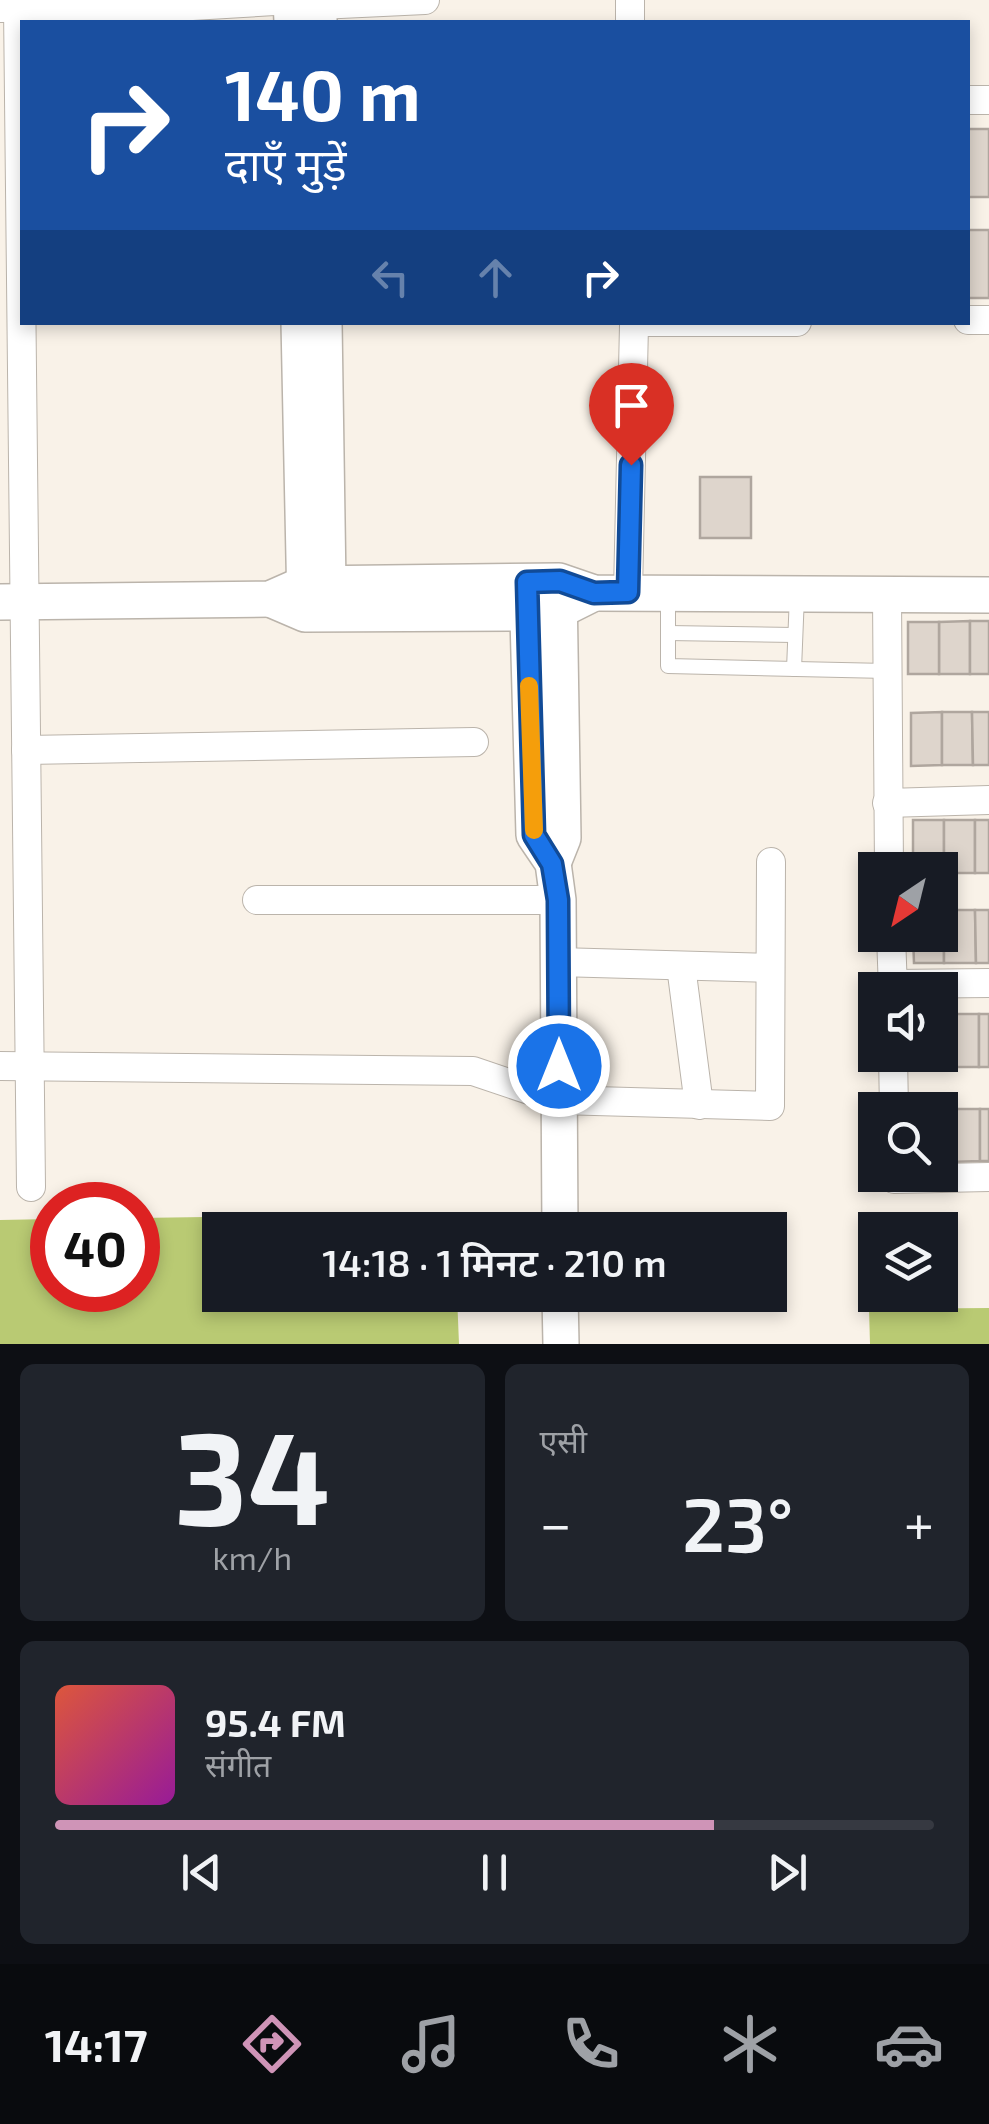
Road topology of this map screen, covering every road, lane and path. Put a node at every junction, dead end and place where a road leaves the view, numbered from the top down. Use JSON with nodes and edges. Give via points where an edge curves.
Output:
{"nodes":[{"id":1,"x":410,"y":0,"type":"edge"},
{"id":2,"x":425,"y":0,"type":"edge"},
{"id":3,"x":192,"y":3,"type":"edge"},
{"id":4,"x":9,"y":8,"type":"edge"},
{"id":5,"x":308,"y":10,"type":"edge"},
{"id":6,"x":10,"y":93,"type":"edge"},
{"id":7,"x":10,"y":256,"type":"edge"},
{"id":8,"x":299,"y":325,"type":"edge"},
{"id":9,"x":324,"y":325,"type":"edge"},
{"id":10,"x":634,"y":325,"type":"edge"},
{"id":11,"x":11,"y":406,"type":"edge"},
{"id":12,"x":611,"y":592,"type":"junction"},
{"id":13,"x":668,"y":592,"type":"junction"},
{"id":14,"x":989,"y":594,"type":"edge"},
{"id":15,"x":797,"y":595,"type":"junction"},
{"id":16,"x":543,"y":596,"type":"junction"},
{"id":17,"x":887,"y":596,"type":"junction"},
{"id":18,"x":317,"y":599,"type":"junction"},
{"id":19,"x":12,"y":602,"type":"edge"},
{"id":20,"x":668,"y":632,"type":"junction"},
{"id":21,"x":794,"y":635,"type":"junction"},
{"id":22,"x":794,"y":669,"type":"junction"},
{"id":23,"x":888,"y":671,"type":"junction"},
{"id":24,"x":474,"y":742,"type":"dead end"},
{"id":25,"x":26,"y":750,"type":"junction"},
{"id":26,"x":989,"y":800,"type":"edge"},
{"id":27,"x":887,"y":803,"type":"junction"},
{"id":28,"x":888,"y":852,"type":"edge"},
{"id":29,"x":770,"y":862,"type":"dead end"},
{"id":30,"x":257,"y":900,"type":"dead end"},
{"id":31,"x":558,"y":900,"type":"junction"},
{"id":32,"x":558,"y":962,"type":"junction"},
{"id":33,"x":681,"y":966,"type":"junction"},
{"id":34,"x":770,"y":968,"type":"junction"},
{"id":35,"x":989,"y":984,"type":"edge"},
{"id":36,"x":958,"y":985,"type":"edge"},
{"id":37,"x":0,"y":1066,"type":"edge"},
{"id":38,"x":29,"y":1066,"type":"junction"},
{"id":39,"x":559,"y":1100,"type":"junction"},
{"id":40,"x":699,"y":1105,"type":"junction"},
{"id":41,"x":958,"y":1178,"type":"edge"},
{"id":42,"x":989,"y":1178,"type":"edge"},
{"id":43,"x":31,"y":1182,"type":"edge"},
{"id":44,"x":560,"y":1212,"type":"edge"},
{"id":45,"x":560,"y":1312,"type":"edge"},
{"id":46,"x":561,"y":1344,"type":"edge"}],
"edges":[{"from":1,"to":2,"type":"street"},
{"from":1,"to":5,"type":"street"},
{"from":3,"to":4,"type":"street"},
{"from":3,"to":5,"type":"street"},
{"from":4,"to":6,"type":"street"},
{"from":6,"to":7,"type":"street"},
{"from":7,"to":11,"type":"street"},
{"from":8,"to":18,"type":"street"},
{"from":9,"to":18,"type":"street"},
{"from":10,"to":12,"type":"street"},
{"from":11,"to":19,"type":"street"},
{"from":12,"to":13,"type":"street"},
{"from":12,"to":16,"type":"street"},
{"from":13,"to":15,"type":"street"},
{"from":13,"to":20,"type":"lane"},
{"from":14,"to":17,"type":"street"},
{"from":15,"to":17,"type":"street"},
{"from":15,"to":21,"type":"lane"},
{"from":16,"to":18,"type":"street"},
{"from":16,"to":31,"type":"street","via":[[534,835],[552,864]]},
{"from":17,"to":23,"type":"street"},
{"from":18,"to":19,"type":"street"},
{"from":19,"to":25,"type":"street"},
{"from":20,"to":21,"type":"lane"},
{"from":20,"to":22,"type":"lane","via":[[668,666]]},
{"from":21,"to":22,"type":"lane"},
{"from":22,"to":23,"type":"lane"},
{"from":23,"to":27,"type":"street"},
{"from":24,"to":25,"type":"street"},
{"from":25,"to":38,"type":"street"},
{"from":26,"to":27,"type":"street"},
{"from":27,"to":28,"type":"street"},
{"from":29,"to":34,"type":"street"},
{"from":30,"to":31,"type":"street"},
{"from":31,"to":32,"type":"street"},
{"from":32,"to":33,"type":"street"},
{"from":32,"to":39,"type":"street"},
{"from":33,"to":34,"type":"street"},
{"from":33,"to":40,"type":"street"},
{"from":34,"to":40,"type":"street","via":[[770,1106]]},
{"from":35,"to":36,"type":"street"},
{"from":37,"to":38,"type":"street"},
{"from":38,"to":39,"type":"street","via":[[472,1071]]},
{"from":38,"to":43,"type":"street"},
{"from":39,"to":40,"type":"street"},
{"from":39,"to":44,"type":"street"},
{"from":41,"to":42,"type":"street"},
{"from":45,"to":46,"type":"street"}]}
